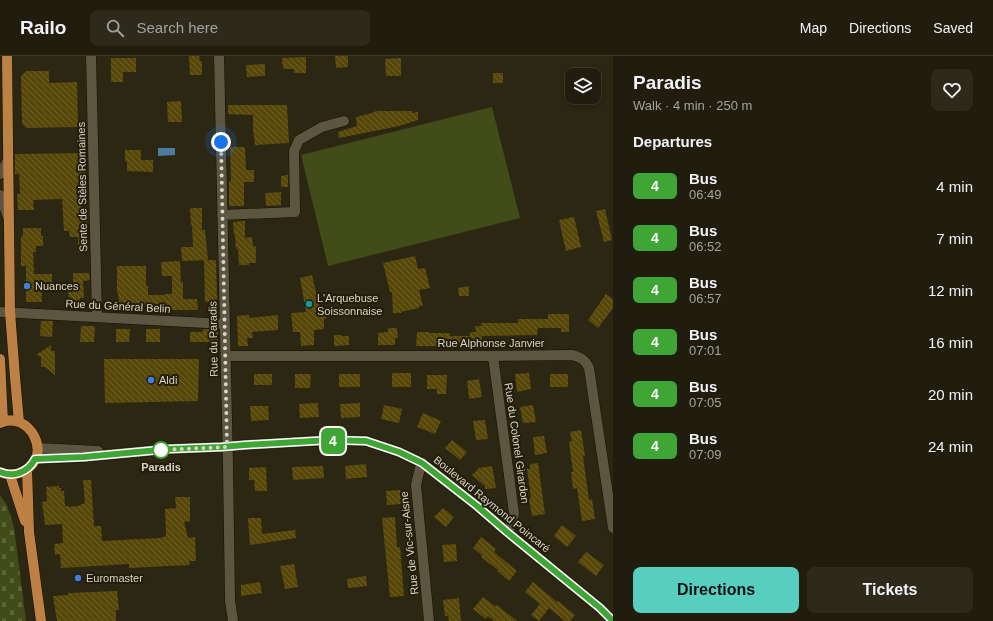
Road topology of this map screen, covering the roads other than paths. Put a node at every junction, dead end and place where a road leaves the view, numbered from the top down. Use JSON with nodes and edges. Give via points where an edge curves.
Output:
{"nodes":[{"id":1,"x":7,"y":56,"type":"edge"},
{"id":2,"x":91,"y":56,"type":"edge"},
{"id":3,"x":219,"y":56,"type":"edge"},
{"id":4,"x":344,"y":122,"type":"dead end"},
{"id":5,"x":8,"y":160,"type":"junction"},
{"id":6,"x":0,"y":174,"type":"edge"},
{"id":7,"x":0,"y":195,"type":"edge"},
{"id":8,"x":222,"y":215,"type":"junction"},
{"id":9,"x":8,"y":217,"type":"junction"},
{"id":10,"x":5,"y":312,"type":"edge"},
{"id":11,"x":97,"y":317,"type":"junction"},
{"id":12,"x":225,"y":324,"type":"junction"},
{"id":13,"x":226,"y":356,"type":"junction"},
{"id":14,"x":493,"y":356,"type":"junction"},
{"id":15,"x":0,"y":359,"type":"edge"},
{"id":16,"x":19,"y":422,"type":"junction"},
{"id":17,"x":1,"y":423,"type":"edge"},
{"id":18,"x":227,"y":447,"type":"junction"},
{"id":19,"x":38,"y":448,"type":"junction"},
{"id":20,"x":124,"y":453,"type":"junction"},
{"id":21,"x":35,"y":459,"type":"junction"},
{"id":22,"x":422,"y":463,"type":"junction"},
{"id":23,"x":27,"y":470,"type":"junction"},
{"id":24,"x":5,"y":474,"type":"edge"},
{"id":25,"x":613,"y":528,"type":"edge"},
{"id":26,"x":29,"y":532,"type":"junction"},
{"id":27,"x":507,"y":532,"type":"junction"},
{"id":28,"x":612,"y":618,"type":"edge"},
{"id":29,"x":41,"y":621,"type":"edge"},
{"id":30,"x":233,"y":621,"type":"edge"},
{"id":31,"x":429,"y":621,"type":"edge"}],
"edges":[{"from":1,"to":5,"type":"main road"},
{"from":2,"to":11,"type":"street","name":"Sente de Stèles Romaines"},
{"from":3,"to":8,"type":"street","name":"Rue du Paradis"},
{"from":4,"to":8,"type":"street","via":[[322,127],[300,140],[294,151],[295,212]]},
{"from":5,"to":6,"type":"street"},
{"from":5,"to":9,"type":"main road"},
{"from":7,"to":9,"type":"street"},
{"from":8,"to":12,"type":"street","name":"Rue du Paradis"},
{"from":9,"to":10,"type":"main road"},
{"from":10,"to":11,"type":"street","name":"Rue du Général Belin"},
{"from":10,"to":16,"type":"main road"},
{"from":11,"to":12,"type":"street","name":"Rue du Général Belin"},
{"from":12,"to":13,"type":"street","name":"Rue du Paradis"},
{"from":13,"to":14,"type":"street","name":"Rue Alphonse Janvier"},
{"from":13,"to":18,"type":"street","name":"Rue du Paradis"},
{"from":14,"to":25,"type":"street","name":"Rue Alphonse Janvier","via":[[572,354],[585,361],[589,368]]},
{"from":14,"to":27,"type":"street","name":"Rue du Colonel Girardon","via":[[514,513]]},
{"from":15,"to":17,"type":"main road"},
{"from":16,"to":17,"type":"main road"},
{"from":16,"to":19,"type":"main road","via":[[33,432]]},
{"from":18,"to":20,"type":"street","name":"Boulevard Raymond Poincaré"},
{"from":18,"to":22,"type":"street","name":"Boulevard Raymond Poincaré","via":[[331,440],[366,441]]},
{"from":18,"to":30,"type":"street","name":"Rue du Paradis","via":[[230,600]]},
{"from":19,"to":20,"type":"street","name":"Boulevard Raymond Poincaré"},
{"from":19,"to":21,"type":"main road"},
{"from":20,"to":21,"type":"street","name":"Boulevard Raymond Poincaré"},
{"from":21,"to":23,"type":"main road"},
{"from":22,"to":27,"type":"street","name":"Boulevard Raymond Poincaré"},
{"from":22,"to":31,"type":"street","name":"Rue de Vic-sur-Aisne","via":[[416,485]]},
{"from":23,"to":24,"type":"main road","via":[[19,474]]},
{"from":23,"to":26,"type":"main road"},
{"from":24,"to":26,"type":"main road"},
{"from":26,"to":29,"type":"main road"},
{"from":27,"to":28,"type":"street","name":"Boulevard Raymond Poincaré"}]}
